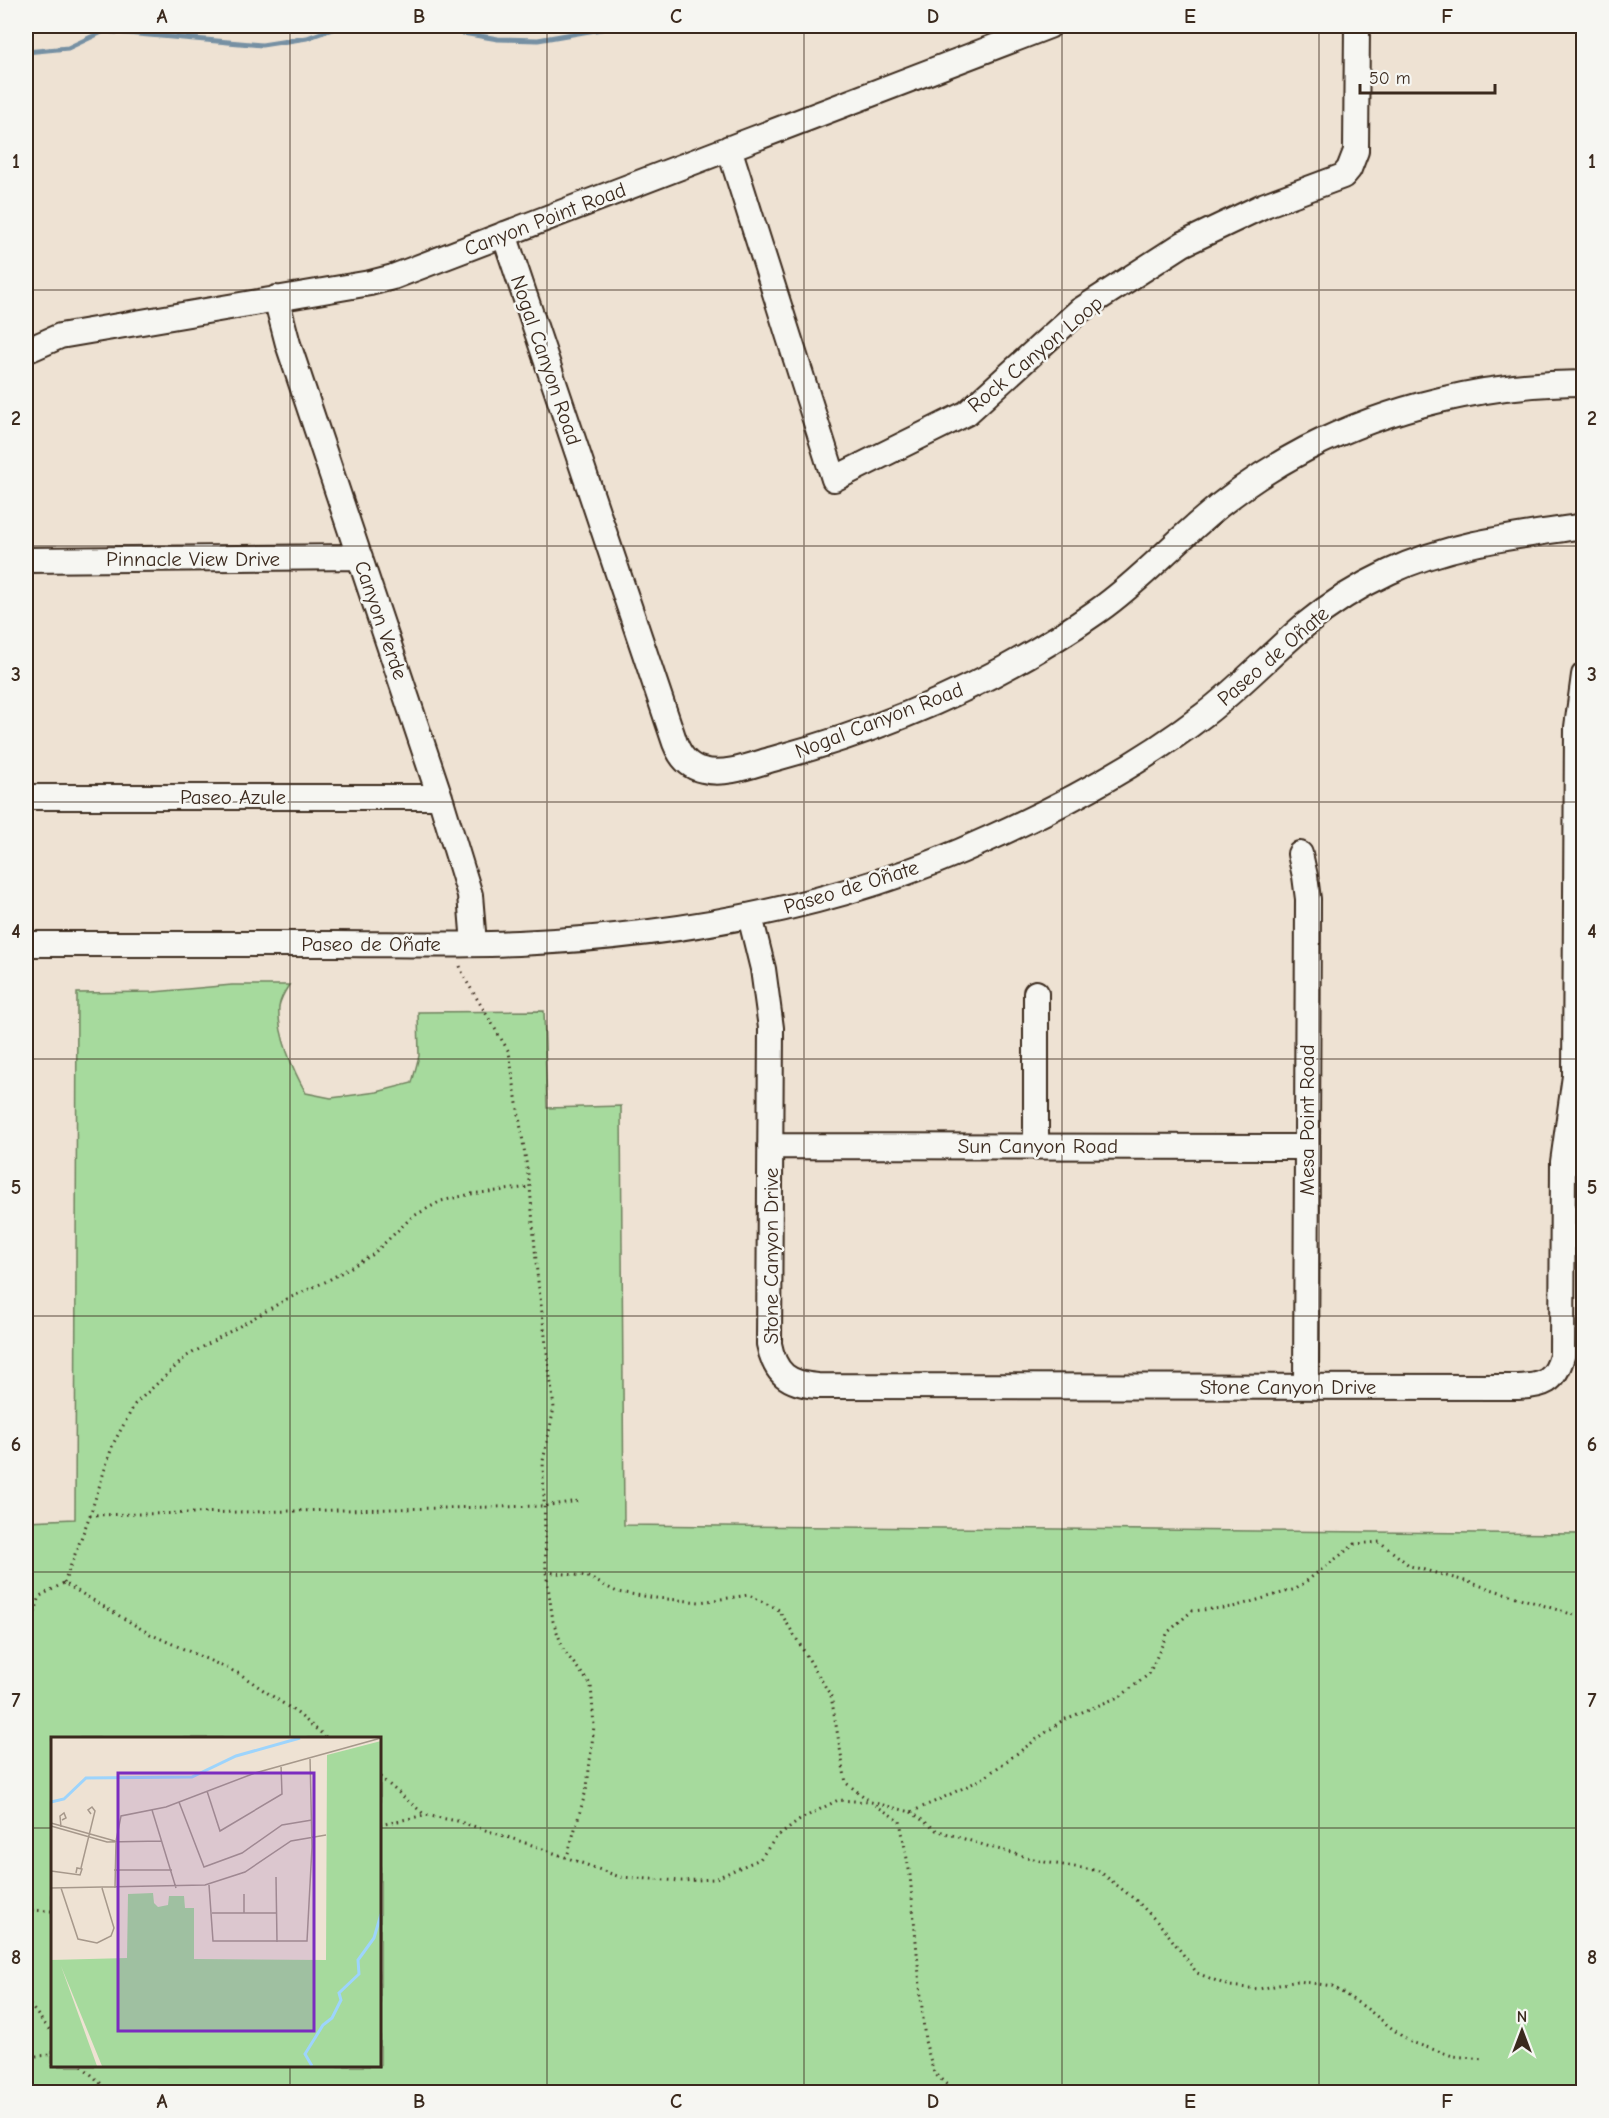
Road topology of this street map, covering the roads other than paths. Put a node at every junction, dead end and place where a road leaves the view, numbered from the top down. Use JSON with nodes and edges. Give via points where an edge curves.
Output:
{"nodes":[{"id":1,"x":1049,"y":26,"type":"edge"},
{"id":2,"x":1357,"y":26,"type":"edge"},
{"id":3,"x":729,"y":148,"type":"junction"},
{"id":4,"x":504,"y":234,"type":"junction"},
{"id":5,"x":276,"y":298,"type":"junction"},
{"id":6,"x":26,"y":351,"type":"edge"},
{"id":7,"x":1584,"y":382,"type":"edge"},
{"id":8,"x":1584,"y":526,"type":"edge"},
{"id":9,"x":360,"y":557,"type":"junction"},
{"id":10,"x":26,"y":560,"type":"edge"},
{"id":11,"x":1584,"y":675,"type":"edge"},
{"id":12,"x":26,"y":797,"type":"edge"},
{"id":13,"x":440,"y":797,"type":"junction"},
{"id":14,"x":1300,"y":854,"type":"dead end"},
{"id":15,"x":750,"y":916,"type":"junction"},
{"id":16,"x":26,"y":944,"type":"edge"},
{"id":17,"x":463,"y":945,"type":"junction"},
{"id":18,"x":1036,"y":993,"type":"dead end"},
{"id":19,"x":770,"y":1146,"type":"junction"},
{"id":20,"x":1036,"y":1146,"type":"junction"},
{"id":21,"x":1306,"y":1147,"type":"junction"},
{"id":22,"x":1306,"y":1387,"type":"junction"}],
"edges":[{"from":1,"to":3,"type":"street","name":"Canyon Point Road"},
{"from":2,"to":3,"type":"street","name":"Rock Canyon Loop","via":[[1356,151],[1349,170],[1183,244],[1079,311],[967,413],[834,479]]},
{"from":3,"to":4,"type":"street","name":"Canyon Point Road"},
{"from":4,"to":5,"type":"street","name":"Canyon Point Road","via":[[382,280]]},
{"from":4,"to":7,"type":"street","name":"Nogal Canyon Road","via":[[675,743],[682,758],[704,771],[760,762],[846,736],[939,699],[1018,660],[1121,593],[1231,495],[1286,460],[1348,429],[1459,396]]},
{"from":5,"to":6,"type":"street","name":"Canyon Point Road","via":[[60,336]]},
{"from":5,"to":9,"type":"street","name":"Canyon Verde"},
{"from":8,"to":15,"type":"street","name":"Paseo de Oñate","via":[[1480,542],[1440,552],[1392,571],[1325,609],[1182,732],[1076,795],[990,838],[920,867]]},
{"from":9,"to":10,"type":"street","name":"Pinnacle View Drive"},
{"from":9,"to":13,"type":"street","name":"Canyon Verde"},
{"from":11,"to":22,"type":"street","name":"Stone Canyon Drive","via":[[1577,728],[1575,1076],[1563,1162],[1562,1340],[1558,1368],[1553,1377],[1531,1386]]},
{"from":12,"to":13,"type":"street","name":"Paseo Azule"},
{"from":13,"to":17,"type":"street","name":"Canyon Verde","via":[[470,894]]},
{"from":14,"to":21,"type":"street","name":"Mesa Point Road","via":[[1308,899]]},
{"from":15,"to":17,"type":"street","name":"Paseo de Oñate","via":[[618,936]]},
{"from":15,"to":19,"type":"street","name":"Stone Canyon Drive","via":[[769,1010]]},
{"from":16,"to":17,"type":"street","name":"Paseo de Oñate"},
{"from":18,"to":20,"type":"street"},
{"from":19,"to":20,"type":"street","name":"Sun Canyon Road"},
{"from":19,"to":22,"type":"street","name":"Stone Canyon Drive","via":[[769,1344],[776,1367],[793,1381],[818,1386]]},
{"from":20,"to":21,"type":"street","name":"Sun Canyon Road"},
{"from":21,"to":22,"type":"street","name":"Mesa Point Road"}]}
